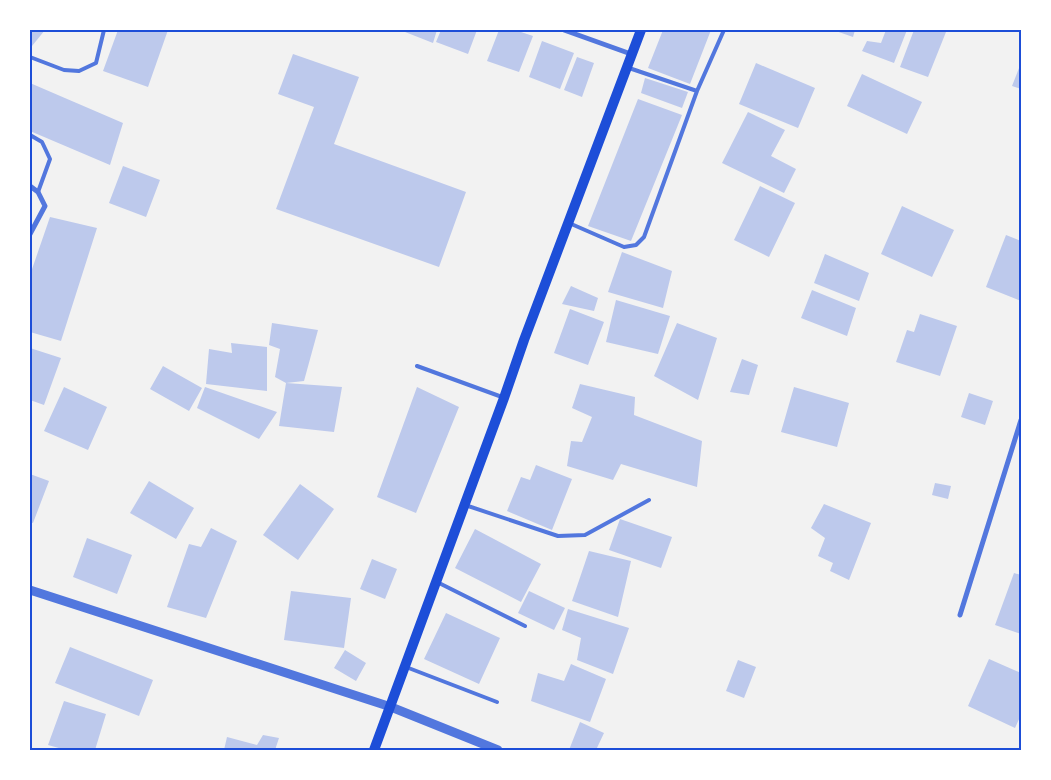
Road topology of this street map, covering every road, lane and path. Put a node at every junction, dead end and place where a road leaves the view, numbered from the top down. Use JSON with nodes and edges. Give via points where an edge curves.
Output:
{"nodes":[{"id":1,"x":104,"y":30,"type":"edge"},
{"id":2,"x":564,"y":30,"type":"edge"},
{"id":3,"x":640,"y":30,"type":"edge"},
{"id":4,"x":724,"y":30,"type":"edge"},
{"id":5,"x":632,"y":54,"type":"junction"},
{"id":6,"x":30,"y":57,"type":"edge"},
{"id":7,"x":627,"y":67,"type":"junction"},
{"id":8,"x":698,"y":91,"type":"junction"},
{"id":9,"x":30,"y":135,"type":"edge"},
{"id":10,"x":30,"y":186,"type":"edge"},
{"id":11,"x":38,"y":192,"type":"junction"},
{"id":12,"x":569,"y":222,"type":"junction"},
{"id":13,"x":30,"y":234,"type":"edge"},
{"id":14,"x":416,"y":366,"type":"dead end"},
{"id":15,"x":504,"y":398,"type":"junction"},
{"id":16,"x":1021,"y":420,"type":"edge"},
{"id":17,"x":648,"y":500,"type":"dead end"},
{"id":18,"x":465,"y":505,"type":"junction"},
{"id":19,"x":437,"y":582,"type":"junction"},
{"id":20,"x":30,"y":590,"type":"edge"},
{"id":21,"x":960,"y":615,"type":"dead end"},
{"id":22,"x":525,"y":626,"type":"dead end"},
{"id":23,"x":406,"y":667,"type":"junction"},
{"id":24,"x":497,"y":702,"type":"dead end"},
{"id":25,"x":391,"y":707,"type":"junction"},
{"id":26,"x":374,"y":750,"type":"edge"},
{"id":27,"x":498,"y":750,"type":"edge"}],
"edges":[{"from":1,"to":6,"type":"lane","via":[[96,63],[79,71],[64,70]]},
{"from":2,"to":5,"type":"street"},
{"from":3,"to":5,"type":"main road"},
{"from":4,"to":8,"type":"lane"},
{"from":5,"to":7,"type":"main road"},
{"from":7,"to":8,"type":"lane"},
{"from":7,"to":12,"type":"main road"},
{"from":8,"to":12,"type":"lane","via":[[644,236],[636,245],[624,247]]},
{"from":9,"to":11,"type":"lane","via":[[42,142],[50,159]]},
{"from":10,"to":11,"type":"street"},
{"from":11,"to":13,"type":"street","via":[[45,206]]},
{"from":12,"to":15,"type":"main road"},
{"from":14,"to":15,"type":"lane"},
{"from":15,"to":18,"type":"main road"},
{"from":16,"to":21,"type":"street"},
{"from":17,"to":18,"type":"lane","via":[[585,535],[558,536]]},
{"from":18,"to":19,"type":"main road"},
{"from":19,"to":22,"type":"lane"},
{"from":19,"to":23,"type":"main road"},
{"from":20,"to":25,"type":"street"},
{"from":23,"to":24,"type":"lane"},
{"from":23,"to":25,"type":"main road"},
{"from":25,"to":26,"type":"main road"},
{"from":25,"to":27,"type":"street"}]}
